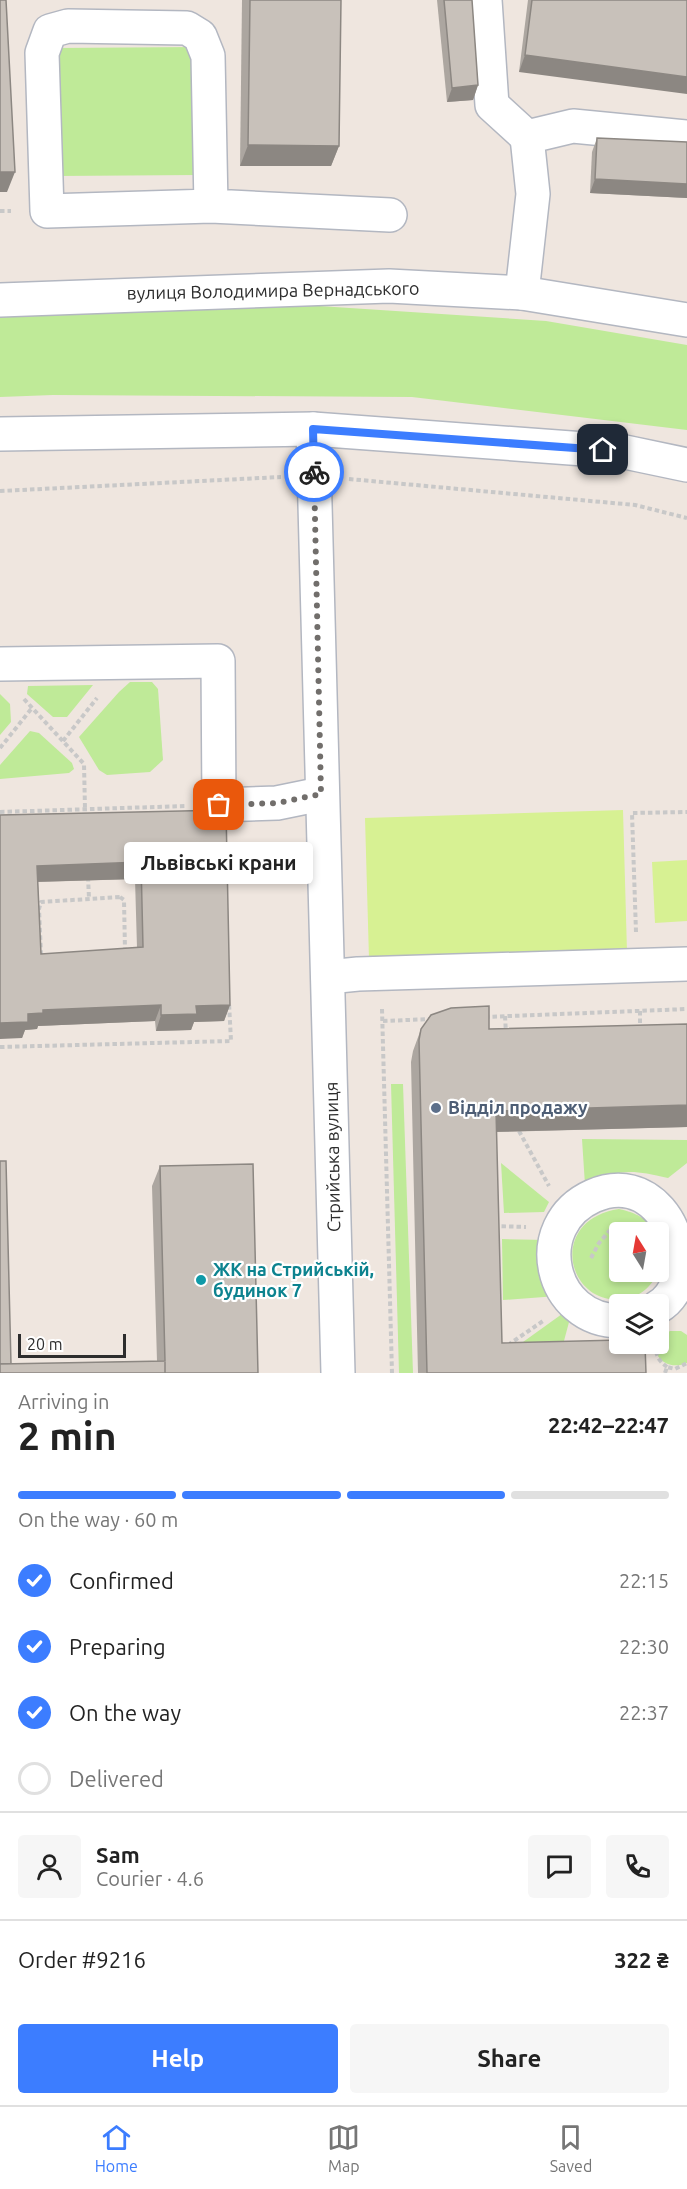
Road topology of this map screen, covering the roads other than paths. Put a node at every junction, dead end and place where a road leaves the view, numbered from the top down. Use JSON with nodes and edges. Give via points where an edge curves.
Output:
{"nodes":[{"id":1,"x":486,"y":0,"type":"edge"},
{"id":2,"x":526,"y":137,"type":"junction"},
{"id":3,"x":687,"y":138,"type":"edge"},
{"id":4,"x":211,"y":206,"type":"junction"},
{"id":5,"x":390,"y":215,"type":"dead end"},
{"id":6,"x":522,"y":293,"type":"junction"},
{"id":7,"x":0,"y":300,"type":"edge"},
{"id":8,"x":687,"y":320,"type":"edge"},
{"id":9,"x":313,"y":429,"type":"junction"},
{"id":10,"x":0,"y":434,"type":"edge"},
{"id":11,"x":687,"y":465,"type":"edge"},
{"id":12,"x":0,"y":664,"type":"edge"},
{"id":13,"x":321,"y":794,"type":"junction"},
{"id":14,"x":687,"y":964,"type":"edge"},
{"id":15,"x":328,"y":977,"type":"junction"},
{"id":16,"x":674,"y":1297,"type":"edge"},
{"id":17,"x":609,"y":1321,"type":"edge"},
{"id":18,"x":338,"y":1373,"type":"edge"}],
"edges":[{"from":1,"to":2,"type":"street","via":[[492,105]]},
{"from":2,"to":3,"type":"street","via":[[573,126]]},
{"from":2,"to":6,"type":"street","via":[[533,194]]},
{"from":4,"to":4,"type":"street","via":[[208,56],[201,36],[187,28],[68,26],[50,31],[42,53],[47,211]]},
{"from":4,"to":5,"type":"street"},
{"from":6,"to":7,"type":"street","name":"вулиця Володимира Вернадського","via":[[389,286]]},
{"from":6,"to":8,"type":"street","name":"вулиця Володимира Вернадського"},
{"from":9,"to":10,"type":"street"},
{"from":9,"to":11,"type":"street","via":[[625,452]]},
{"from":9,"to":13,"type":"street","name":"Стрийська вулиця"},
{"from":12,"to":13,"type":"street","via":[[218,661],[219,805],[277,803]]},
{"from":13,"to":15,"type":"street","name":"Стрийська вулиця"},
{"from":14,"to":15,"type":"street"},
{"from":15,"to":18,"type":"street","name":"Стрийська вулиця"},
{"from":16,"to":17,"type":"street","via":[[682,1273],[682,1238],[663,1208],[632,1192],[612,1191],[594,1196],[577,1205],[556,1236],[555,1274],[572,1301],[592,1316]]}]}
